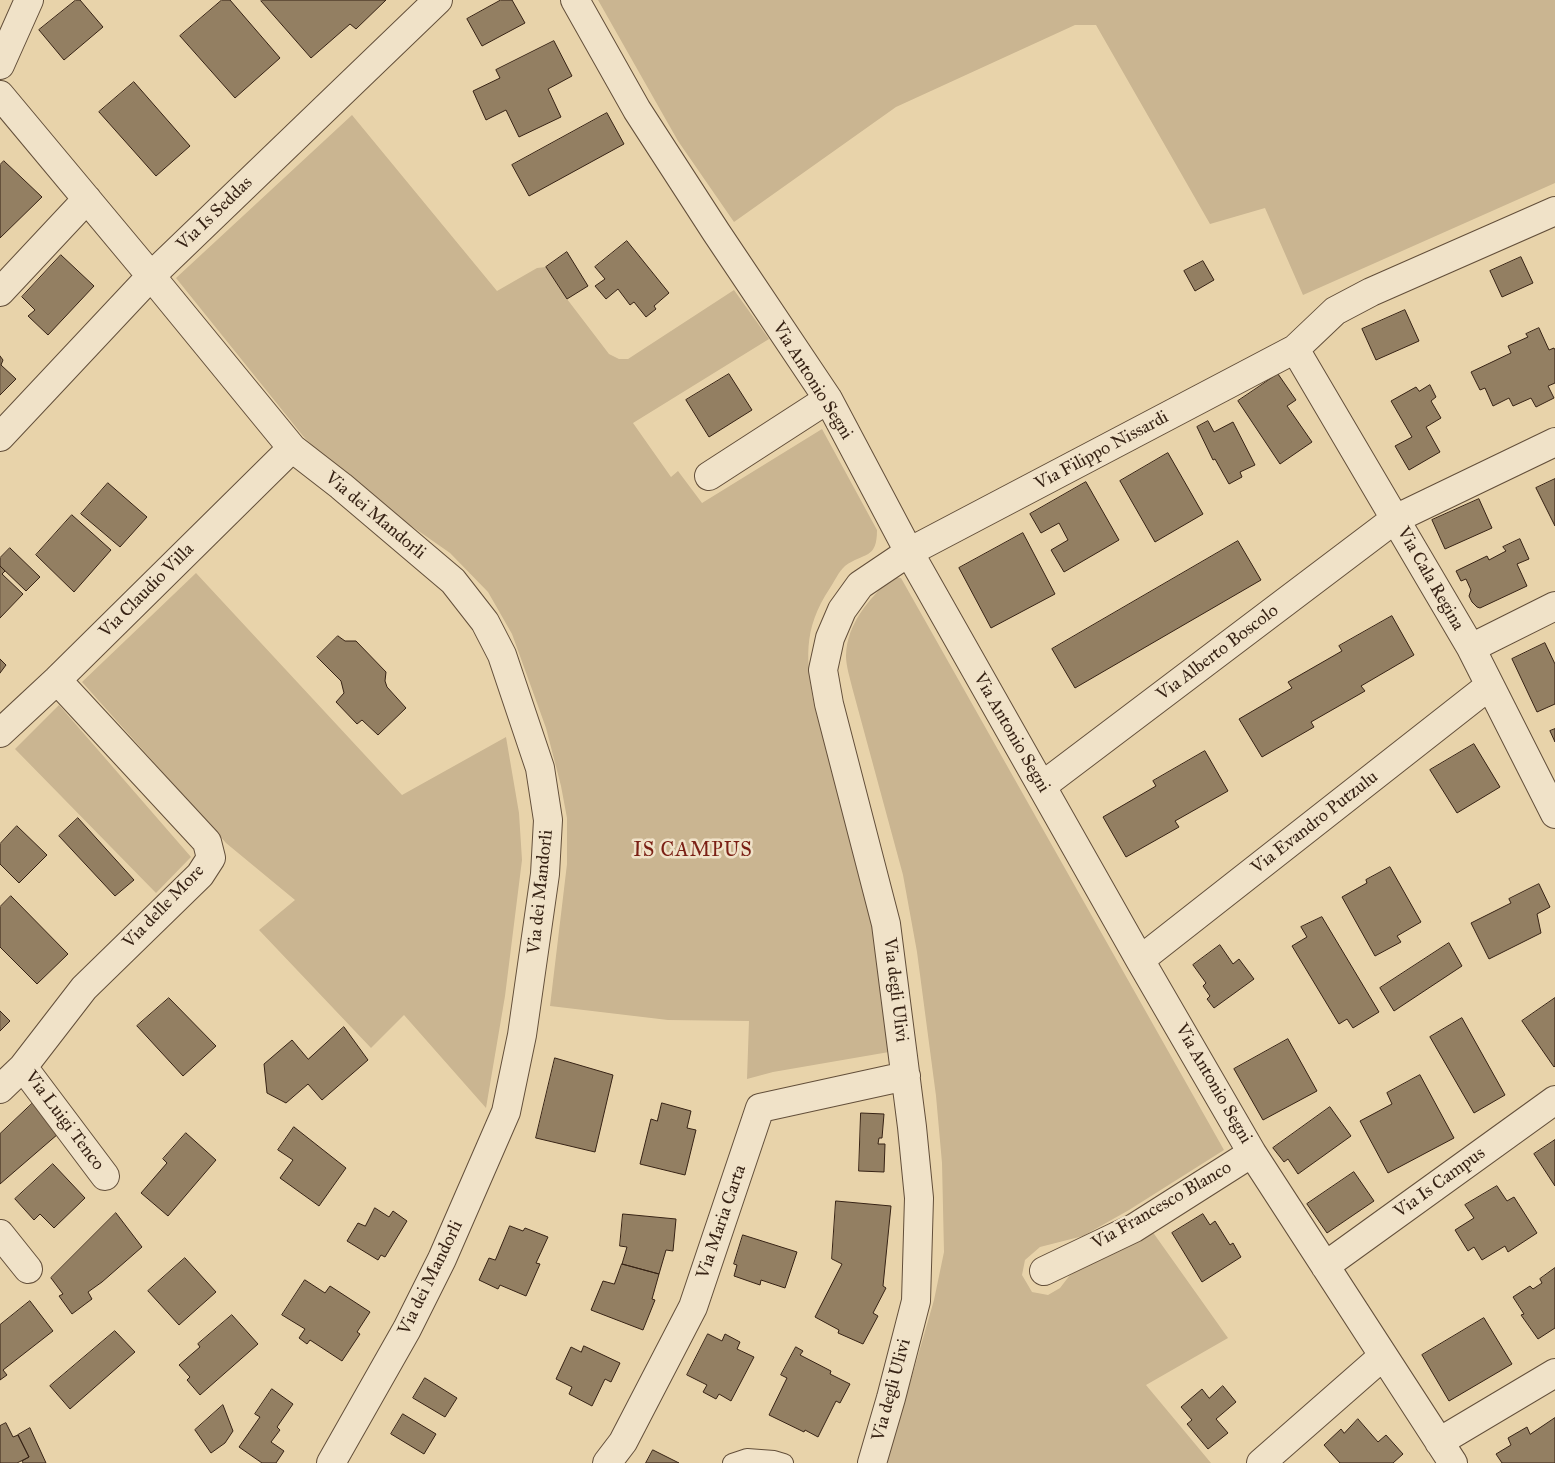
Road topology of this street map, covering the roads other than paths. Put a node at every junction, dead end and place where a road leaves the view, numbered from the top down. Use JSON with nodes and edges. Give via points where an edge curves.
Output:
{"nodes":[{"id":1,"x":29,"y":0,"type":"edge"},
{"id":2,"x":438,"y":0,"type":"edge"},
{"id":3,"x":575,"y":0,"type":"edge"},
{"id":4,"x":0,"y":66,"type":"edge"},
{"id":5,"x":0,"y":95,"type":"edge"},
{"id":6,"x":87,"y":199,"type":"junction"},
{"id":7,"x":1555,"y":211,"type":"edge"},
{"id":8,"x":151,"y":276,"type":"junction"},
{"id":9,"x":0,"y":292,"type":"edge"},
{"id":10,"x":1294,"y":349,"type":"junction"},
{"id":11,"x":828,"y":399,"type":"junction"},
{"id":12,"x":0,"y":437,"type":"edge"},
{"id":13,"x":1555,"y":442,"type":"edge"},
{"id":14,"x":292,"y":448,"type":"junction"},
{"id":15,"x":709,"y":476,"type":"dead end"},
{"id":16,"x":1395,"y":519,"type":"junction"},
{"id":17,"x":909,"y":552,"type":"junction"},
{"id":18,"x":1555,"y":606,"type":"edge"},
{"id":19,"x":1471,"y":648,"type":"junction"},
{"id":20,"x":57,"y":680,"type":"junction"},
{"id":21,"x":1489,"y":686,"type":"junction"},
{"id":22,"x":0,"y":733,"type":"edge"},
{"id":23,"x":1042,"y":786,"type":"junction"},
{"id":24,"x":1555,"y":814,"type":"edge"},
{"id":25,"x":1140,"y":960,"type":"junction"},
{"id":26,"x":22,"y":1066,"type":"junction"},
{"id":27,"x":906,"y":1076,"type":"junction"},
{"id":28,"x":0,"y":1088,"type":"edge"},
{"id":29,"x":1555,"y":1100,"type":"edge"},
{"id":30,"x":1252,"y":1153,"type":"junction"},
{"id":31,"x":105,"y":1176,"type":"dead end"},
{"id":32,"x":0,"y":1234,"type":"edge"},
{"id":33,"x":1325,"y":1266,"type":"junction"},
{"id":34,"x":28,"y":1269,"type":"dead end"},
{"id":35,"x":1044,"y":1271,"type":"dead end"},
{"id":36,"x":1383,"y":1356,"type":"junction"},
{"id":37,"x":1555,"y":1374,"type":"edge"},
{"id":38,"x":1446,"y":1452,"type":"edge"},
{"id":39,"x":332,"y":1463,"type":"edge"},
{"id":40,"x":607,"y":1463,"type":"edge"},
{"id":41,"x":732,"y":1463,"type":"edge"},
{"id":42,"x":784,"y":1463,"type":"edge"},
{"id":43,"x":872,"y":1463,"type":"edge"},
{"id":44,"x":1261,"y":1463,"type":"edge"}],
"edges":[{"from":1,"to":4,"type":"street"},
{"from":2,"to":8,"type":"street","name":"Via Is Seddas"},
{"from":3,"to":11,"type":"street","name":"Via Antonio Segni","via":[[638,110]]},
{"from":5,"to":6,"type":"street","name":"Via dei Mandorli"},
{"from":6,"to":8,"type":"street","name":"Via dei Mandorli"},
{"from":6,"to":9,"type":"street"},
{"from":7,"to":10,"type":"street","name":"Via Filippo Nissardi","via":[[1371,292],[1336,311]]},
{"from":8,"to":12,"type":"street","name":"Via Is Seddas"},
{"from":8,"to":14,"type":"street","name":"Via dei Mandorli"},
{"from":10,"to":16,"type":"street","name":"Via Cala Regina"},
{"from":10,"to":17,"type":"street","name":"Via Filippo Nissardi"},
{"from":11,"to":15,"type":"street"},
{"from":11,"to":17,"type":"street","name":"Via Antonio Segni"},
{"from":13,"to":16,"type":"street","name":"Via Alberto Boscolo"},
{"from":14,"to":20,"type":"street","name":"Via Claudio Villa"},
{"from":14,"to":39,"type":"street","name":"Via dei Mandorli","via":[[453,581],[485,622],[502,655],[540,768],[548,820],[545,874],[532,975],[506,1112],[438,1268]]},
{"from":16,"to":19,"type":"street","name":"Via Cala Regina"},
{"from":16,"to":23,"type":"street","name":"Via Alberto Boscolo"},
{"from":17,"to":23,"type":"street","name":"Via Antonio Segni"},
{"from":17,"to":27,"type":"street","name":"Via degli Ulivi","via":[[860,585],[842,610],[830,638],[823,670],[886,924]]},
{"from":18,"to":19,"type":"street"},
{"from":19,"to":21,"type":"street","name":"Via Cala Regina"},
{"from":20,"to":22,"type":"street","name":"Via Claudio Villa"},
{"from":20,"to":26,"type":"street","name":"Via delle More","via":[[207,842],[211,858],[200,875],[84,988]]},
{"from":21,"to":24,"type":"street","name":"Via Cala Regina"},
{"from":21,"to":25,"type":"street","name":"Via Evandro Putzulu"},
{"from":23,"to":25,"type":"street","name":"Via Antonio Segni"},
{"from":25,"to":30,"type":"street","name":"Via Antonio Segni"},
{"from":26,"to":28,"type":"street","name":"Via delle More"},
{"from":26,"to":31,"type":"street","name":"Via Luigi Tenco"},
{"from":27,"to":40,"type":"street","name":"Via Maria Carta","via":[[760,1108],[693,1307],[622,1442]]},
{"from":27,"to":43,"type":"street","name":"Via degli Ulivi","via":[[919,1198],[916,1301]]},
{"from":29,"to":33,"type":"street","name":"Via Is Campus"},
{"from":30,"to":33,"type":"street","name":"Via Antonio Segni"},
{"from":30,"to":35,"type":"street","name":"Via Francesco Blanco","via":[[1134,1228]]},
{"from":32,"to":34,"type":"street"},
{"from":33,"to":36,"type":"street","name":"Via Antonio Segni"},
{"from":36,"to":38,"type":"street","name":"Via Antonio Segni"},
{"from":36,"to":44,"type":"street"},
{"from":37,"to":38,"type":"street"},
{"from":41,"to":42,"type":"lane","via":[[747,1458]]}]}
